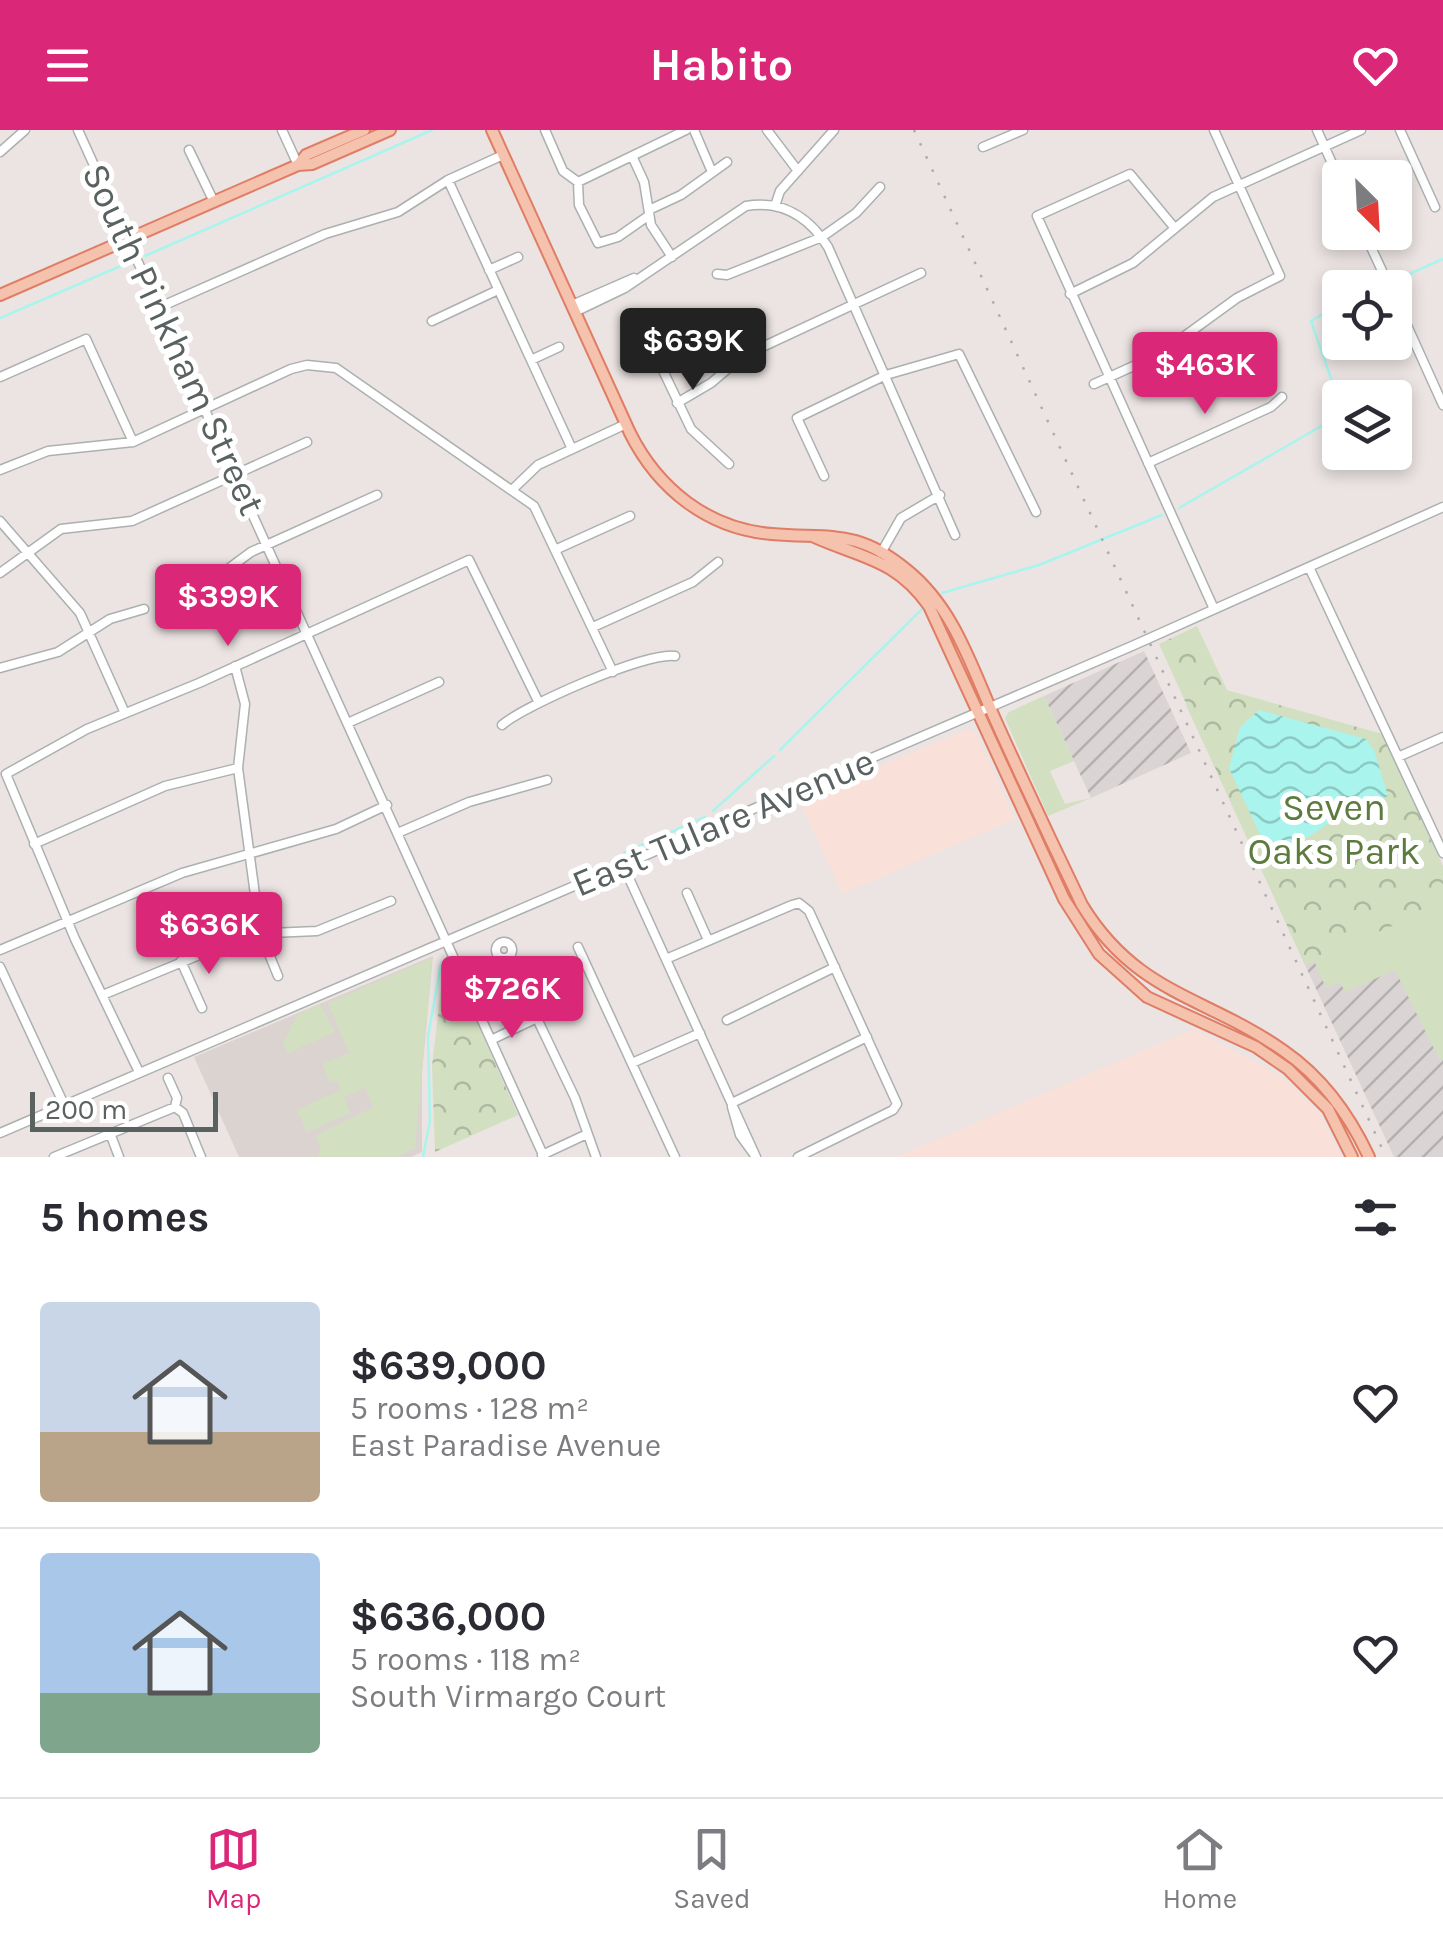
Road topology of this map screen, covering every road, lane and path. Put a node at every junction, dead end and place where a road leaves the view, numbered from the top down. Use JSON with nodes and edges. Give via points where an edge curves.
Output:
{"nodes":[{"id":1,"x":25,"y":130,"type":"edge"},
{"id":2,"x":78,"y":130,"type":"edge"},
{"id":3,"x":282,"y":130,"type":"edge"},
{"id":4,"x":364,"y":130,"type":"edge"},
{"id":5,"x":390,"y":130,"type":"edge"},
{"id":6,"x":492,"y":130,"type":"edge"},
{"id":7,"x":544,"y":130,"type":"edge"},
{"id":8,"x":685,"y":130,"type":"edge"},
{"id":9,"x":694,"y":130,"type":"edge"},
{"id":10,"x":767,"y":130,"type":"edge"},
{"id":11,"x":834,"y":130,"type":"edge"},
{"id":12,"x":1023,"y":130,"type":"edge"},
{"id":13,"x":1214,"y":130,"type":"edge"},
{"id":14,"x":1317,"y":130,"type":"edge"},
{"id":15,"x":1361,"y":130,"type":"edge"},
{"id":16,"x":1400,"y":130,"type":"edge"},
{"id":17,"x":1324,"y":146,"type":"junction"},
{"id":18,"x":982,"y":147,"type":"dead end"},
{"id":19,"x":189,"y":150,"type":"dead end"},
{"id":20,"x":0,"y":152,"type":"edge"},
{"id":21,"x":503,"y":155,"type":"junction"},
{"id":22,"x":633,"y":158,"type":"junction"},
{"id":23,"x":1330,"y":160,"type":"edge"},
{"id":24,"x":727,"y":162,"type":"dead end"},
{"id":25,"x":298,"y":165,"type":"junction"},
{"id":26,"x":798,"y":171,"type":"junction"},
{"id":27,"x":712,"y":172,"type":"junction"},
{"id":28,"x":448,"y":180,"type":"junction"},
{"id":29,"x":578,"y":182,"type":"junction"},
{"id":30,"x":1239,"y":184,"type":"junction"},
{"id":31,"x":880,"y":187,"type":"dead end"},
{"id":32,"x":214,"y":202,"type":"junction"},
{"id":33,"x":774,"y":206,"type":"junction"},
{"id":34,"x":1435,"y":206,"type":"dead end"},
{"id":35,"x":649,"y":212,"type":"junction"},
{"id":36,"x":1174,"y":226,"type":"junction"},
{"id":37,"x":822,"y":237,"type":"junction"},
{"id":38,"x":128,"y":239,"type":"junction"},
{"id":39,"x":518,"y":256,"type":"dead end"},
{"id":40,"x":672,"y":257,"type":"junction"},
{"id":41,"x":489,"y":270,"type":"junction"},
{"id":42,"x":717,"y":274,"type":"dead end"},
{"id":43,"x":921,"y":274,"type":"dead end"},
{"id":44,"x":498,"y":290,"type":"junction"},
{"id":45,"x":1070,"y":294,"type":"junction"},
{"id":46,"x":0,"y":295,"type":"edge"},
{"id":47,"x":855,"y":304,"type":"junction"},
{"id":48,"x":160,"y":306,"type":"junction"},
{"id":49,"x":574,"y":309,"type":"junction"},
{"id":50,"x":432,"y":321,"type":"dead end"},
{"id":51,"x":646,"y":335,"type":"dead end"},
{"id":52,"x":1412,"y":336,"type":"edge"},
{"id":53,"x":558,"y":347,"type":"dead end"},
{"id":54,"x":531,"y":360,"type":"junction"},
{"id":55,"x":886,"y":375,"type":"junction"},
{"id":56,"x":0,"y":376,"type":"edge"},
{"id":57,"x":1108,"y":378,"type":"junction"},
{"id":58,"x":1094,"y":384,"type":"dead end"},
{"id":59,"x":1282,"y":397,"type":"dead end"},
{"id":60,"x":677,"y":403,"type":"junction"},
{"id":61,"x":1443,"y":405,"type":"edge"},
{"id":62,"x":206,"y":408,"type":"junction"},
{"id":63,"x":626,"y":424,"type":"junction"},
{"id":64,"x":133,"y":442,"type":"junction"},
{"id":65,"x":307,"y":442,"type":"dead end"},
{"id":66,"x":572,"y":449,"type":"junction"},
{"id":67,"x":729,"y":464,"type":"dead end"},
{"id":68,"x":1148,"y":464,"type":"junction"},
{"id":69,"x":0,"y":470,"type":"edge"},
{"id":70,"x":236,"y":475,"type":"junction"},
{"id":71,"x":824,"y":476,"type":"dead end"},
{"id":72,"x":514,"y":488,"type":"junction"},
{"id":73,"x":376,"y":495,"type":"dead end"},
{"id":74,"x":940,"y":495,"type":"junction"},
{"id":75,"x":1443,"y":506,"type":"edge"},
{"id":76,"x":1036,"y":512,"type":"dead end"},
{"id":77,"x":630,"y":516,"type":"dead end"},
{"id":78,"x":0,"y":521,"type":"edge"},
{"id":79,"x":955,"y":535,"type":"dead end"},
{"id":80,"x":811,"y":536,"type":"junction"},
{"id":81,"x":268,"y":544,"type":"junction"},
{"id":82,"x":558,"y":549,"type":"junction"},
{"id":83,"x":26,"y":552,"type":"junction"},
{"id":84,"x":881,"y":553,"type":"junction"},
{"id":85,"x":718,"y":562,"type":"dead end"},
{"id":86,"x":1309,"y":567,"type":"junction"},
{"id":87,"x":224,"y":572,"type":"dead end"},
{"id":88,"x":0,"y":573,"type":"edge"},
{"id":89,"x":144,"y":609,"type":"dead end"},
{"id":90,"x":1214,"y":609,"type":"junction"},
{"id":91,"x":593,"y":627,"type":"junction"},
{"id":92,"x":90,"y":632,"type":"junction"},
{"id":93,"x":309,"y":632,"type":"junction"},
{"id":94,"x":675,"y":656,"type":"dead end"},
{"id":95,"x":236,"y":666,"type":"junction"},
{"id":96,"x":0,"y":668,"type":"edge"},
{"id":97,"x":614,"y":672,"type":"junction"},
{"id":98,"x":439,"y":682,"type":"dead end"},
{"id":99,"x":538,"y":702,"type":"junction"},
{"id":100,"x":984,"y":710,"type":"junction"},
{"id":101,"x":124,"y":712,"type":"junction"},
{"id":102,"x":350,"y":722,"type":"junction"},
{"id":103,"x":502,"y":726,"type":"dead end"},
{"id":104,"x":1443,"y":737,"type":"edge"},
{"id":105,"x":1398,"y":757,"type":"junction"},
{"id":106,"x":238,"y":768,"type":"junction"},
{"id":107,"x":547,"y":780,"type":"dead end"},
{"id":108,"x":388,"y":804,"type":"junction"},
{"id":109,"x":400,"y":832,"type":"junction"},
{"id":110,"x":34,"y":844,"type":"junction"},
{"id":111,"x":251,"y":852,"type":"junction"},
{"id":112,"x":1443,"y":853,"type":"edge"},
{"id":113,"x":623,"y":866,"type":"junction"},
{"id":114,"x":1056,"y":882,"type":"junction"},
{"id":115,"x":687,"y":893,"type":"dead end"},
{"id":116,"x":391,"y":901,"type":"dead end"},
{"id":117,"x":68,"y":921,"type":"junction"},
{"id":118,"x":260,"y":932,"type":"junction"},
{"id":119,"x":447,"y":940,"type":"junction"},
{"id":120,"x":708,"y":940,"type":"junction"},
{"id":121,"x":1106,"y":941,"type":"junction"},
{"id":122,"x":578,"y":947,"type":"dead end"},
{"id":123,"x":0,"y":950,"type":"edge"},
{"id":124,"x":666,"y":959,"type":"junction"},
{"id":125,"x":509,"y":960,"type":"dead end"},
{"id":126,"x":181,"y":961,"type":"junction"},
{"id":127,"x":0,"y":966,"type":"edge"},
{"id":128,"x":835,"y":967,"type":"junction"},
{"id":129,"x":278,"y":976,"type":"dead end"},
{"id":130,"x":105,"y":994,"type":"junction"},
{"id":131,"x":202,"y":1008,"type":"dead end"},
{"id":132,"x":535,"y":1019,"type":"junction"},
{"id":133,"x":726,"y":1020,"type":"dead end"},
{"id":134,"x":700,"y":1033,"type":"junction"},
{"id":135,"x":867,"y":1037,"type":"junction"},
{"id":136,"x":491,"y":1040,"type":"junction"},
{"id":137,"x":632,"y":1063,"type":"junction"},
{"id":138,"x":139,"y":1072,"type":"junction"},
{"id":139,"x":168,"y":1078,"type":"dead end"},
{"id":140,"x":732,"y":1103,"type":"junction"},
{"id":141,"x":175,"y":1107,"type":"junction"},
{"id":142,"x":66,"y":1108,"type":"junction"},
{"id":143,"x":0,"y":1133,"type":"edge"},
{"id":144,"x":110,"y":1133,"type":"junction"},
{"id":145,"x":587,"y":1134,"type":"junction"},
{"id":146,"x":541,"y":1156,"type":"edge"},
{"id":147,"x":54,"y":1157,"type":"edge"},
{"id":148,"x":119,"y":1157,"type":"edge"},
{"id":149,"x":201,"y":1157,"type":"edge"},
{"id":150,"x":596,"y":1157,"type":"edge"},
{"id":151,"x":676,"y":1157,"type":"edge"},
{"id":152,"x":756,"y":1157,"type":"edge"},
{"id":153,"x":798,"y":1157,"type":"edge"},
{"id":154,"x":1352,"y":1157,"type":"edge"},
{"id":155,"x":1369,"y":1157,"type":"edge"}],
"edges":[{"from":1,"to":20,"type":"street"},
{"from":2,"to":38,"type":"street","name":"South Pinkham Street"},
{"from":3,"to":25,"type":"street"},
{"from":4,"to":25,"type":"main road","via":[[306,155]]},
{"from":5,"to":25,"type":"main road"},
{"from":6,"to":21,"type":"main road"},
{"from":7,"to":29,"type":"street","via":[[563,171]]},
{"from":8,"to":22,"type":"street"},
{"from":9,"to":27,"type":"street"},
{"from":10,"to":26,"type":"street"},
{"from":11,"to":26,"type":"street"},
{"from":12,"to":18,"type":"street"},
{"from":13,"to":30,"type":"street"},
{"from":14,"to":17,"type":"street"},
{"from":15,"to":17,"type":"street"},
{"from":16,"to":34,"type":"street"},
{"from":17,"to":23,"type":"street"},
{"from":17,"to":30,"type":"street"},
{"from":19,"to":32,"type":"street"},
{"from":21,"to":28,"type":"street"},
{"from":21,"to":49,"type":"main road"},
{"from":22,"to":29,"type":"street"},
{"from":22,"to":35,"type":"street"},
{"from":24,"to":27,"type":"street"},
{"from":25,"to":32,"type":"main road"},
{"from":26,"to":33,"type":"street"},
{"from":27,"to":35,"type":"street"},
{"from":28,"to":41,"type":"street"},
{"from":28,"to":48,"type":"street","via":[[380,220],[325,234]]},
{"from":29,"to":35,"type":"street","via":[[579,205],[598,242],[618,237]]},
{"from":30,"to":36,"type":"street"},
{"from":30,"to":57,"type":"street","via":[[1280,276],[1160,354]]},
{"from":31,"to":37,"type":"street"},
{"from":32,"to":38,"type":"main road"},
{"from":33,"to":37,"type":"street","via":[[796,212]]},
{"from":33,"to":40,"type":"street","via":[[746,206]]},
{"from":35,"to":40,"type":"street"},
{"from":36,"to":45,"type":"street","via":[[1133,263]]},
{"from":36,"to":45,"type":"street","via":[[1130,174],[1037,216]]},
{"from":37,"to":42,"type":"street"},
{"from":37,"to":47,"type":"street"},
{"from":38,"to":46,"type":"main road"},
{"from":38,"to":48,"type":"street","name":"South Pinkham Street"},
{"from":39,"to":41,"type":"street"},
{"from":40,"to":49,"type":"street"},
{"from":41,"to":44,"type":"street"},
{"from":43,"to":47,"type":"street"},
{"from":44,"to":50,"type":"street"},
{"from":44,"to":54,"type":"street"},
{"from":45,"to":57,"type":"street"},
{"from":47,"to":55,"type":"street"},
{"from":47,"to":60,"type":"street","via":[[743,356]]},
{"from":48,"to":62,"type":"street","name":"South Pinkham Street"},
{"from":49,"to":63,"type":"main road"},
{"from":51,"to":60,"type":"street"},
{"from":52,"to":61,"type":"street"},
{"from":53,"to":54,"type":"street"},
{"from":54,"to":66,"type":"street"},
{"from":55,"to":71,"type":"street","via":[[797,418]]},
{"from":55,"to":74,"type":"street"},
{"from":55,"to":76,"type":"street","via":[[959,354]]},
{"from":56,"to":64,"type":"street","via":[[86,339]]},
{"from":57,"to":58,"type":"street"},
{"from":57,"to":68,"type":"street"},
{"from":59,"to":68,"type":"street"},
{"from":60,"to":67,"type":"street","via":[[702,443]]},
{"from":62,"to":64,"type":"street"},
{"from":62,"to":70,"type":"street","name":"South Pinkham Street"},
{"from":62,"to":72,"type":"street","via":[[291,369],[324,366],[350,375]]},
{"from":63,"to":66,"type":"street"},
{"from":63,"to":80,"type":"main road","via":[[658,476],[693,507],[745,530]]},
{"from":64,"to":69,"type":"street","via":[[48,451]]},
{"from":65,"to":70,"type":"street"},
{"from":66,"to":72,"type":"street","via":[[538,465]]},
{"from":68,"to":90,"type":"street"},
{"from":70,"to":81,"type":"street","name":"South Pinkham Street"},
{"from":70,"to":83,"type":"street","via":[[132,521],[60,529]]},
{"from":72,"to":82,"type":"street","via":[[534,506]]},
{"from":73,"to":81,"type":"street"},
{"from":74,"to":79,"type":"street"},
{"from":74,"to":84,"type":"street","via":[[900,518]]},
{"from":75,"to":86,"type":"street","name":"East Tulare Avenue"},
{"from":77,"to":82,"type":"street"},
{"from":78,"to":83,"type":"street"},
{"from":80,"to":84,"type":"main road","via":[[838,536]]},
{"from":80,"to":100,"type":"main road","via":[[872,557],[916,589]]},
{"from":81,"to":87,"type":"street"},
{"from":81,"to":93,"type":"street","name":"South Pinkham Street"},
{"from":82,"to":91,"type":"street"},
{"from":83,"to":88,"type":"street"},
{"from":83,"to":92,"type":"street"},
{"from":84,"to":100,"type":"main road","via":[[916,578],[948,615]]},
{"from":85,"to":91,"type":"street","via":[[693,582]]},
{"from":86,"to":90,"type":"street","name":"East Tulare Avenue"},
{"from":86,"to":105,"type":"street"},
{"from":89,"to":92,"type":"street"},
{"from":90,"to":100,"type":"street","name":"East Tulare Avenue"},
{"from":91,"to":97,"type":"street"},
{"from":92,"to":96,"type":"street","via":[[58,652]]},
{"from":92,"to":101,"type":"street"},
{"from":93,"to":95,"type":"street"},
{"from":93,"to":99,"type":"street","via":[[469,560]]},
{"from":93,"to":102,"type":"street","name":"South Pinkham Street"},
{"from":94,"to":97,"type":"street","via":[[662,654]]},
{"from":95,"to":101,"type":"street"},
{"from":95,"to":106,"type":"street","via":[[246,704]]},
{"from":97,"to":99,"type":"street"},
{"from":98,"to":102,"type":"street"},
{"from":99,"to":103,"type":"street"},
{"from":100,"to":113,"type":"street","name":"East Tulare Avenue"},
{"from":100,"to":114,"type":"main road"},
{"from":100,"to":121,"type":"main road"},
{"from":101,"to":110,"type":"street","via":[[6,774]]},
{"from":102,"to":108,"type":"street","name":"South Pinkham Street"},
{"from":104,"to":105,"type":"street"},
{"from":105,"to":112,"type":"street"},
{"from":106,"to":110,"type":"street","via":[[165,786]]},
{"from":106,"to":111,"type":"street"},
{"from":107,"to":109,"type":"street","via":[[468,802]]},
{"from":108,"to":109,"type":"street","name":"South Pinkham Street"},
{"from":108,"to":111,"type":"street","via":[[336,829]]},
{"from":109,"to":119,"type":"street","name":"South Pinkham Street"},
{"from":110,"to":117,"type":"street"},
{"from":111,"to":117,"type":"street"},
{"from":111,"to":118,"type":"street"},
{"from":113,"to":119,"type":"street","name":"East Tulare Avenue"},
{"from":113,"to":124,"type":"street"},
{"from":114,"to":121,"type":"main road","via":[[1093,935]]},
{"from":114,"to":154,"type":"main road","via":[[1082,931],[1122,977],[1147,997],[1256,1047],[1288,1069],[1328,1108]]},
{"from":115,"to":120,"type":"street"},
{"from":116,"to":118,"type":"street","via":[[316,930]]},
{"from":117,"to":123,"type":"street"},
{"from":117,"to":130,"type":"street"},
{"from":118,"to":126,"type":"street"},
{"from":118,"to":129,"type":"street"},
{"from":119,"to":136,"type":"street","name":"South Pinkham Street"},
{"from":119,"to":138,"type":"street","name":"East Tulare Avenue"},
{"from":120,"to":124,"type":"street"},
{"from":120,"to":128,"type":"street","via":[[803,905]]},
{"from":121,"to":155,"type":"main road","via":[[1152,981],[1252,1031],[1304,1066],[1342,1107]]},
{"from":122,"to":137,"type":"street"},
{"from":124,"to":134,"type":"street"},
{"from":125,"to":132,"type":"street"},
{"from":126,"to":130,"type":"street"},
{"from":126,"to":131,"type":"street"},
{"from":127,"to":142,"type":"street"},
{"from":128,"to":133,"type":"street"},
{"from":128,"to":135,"type":"street"},
{"from":130,"to":138,"type":"street"},
{"from":132,"to":136,"type":"street"},
{"from":132,"to":145,"type":"street"},
{"from":134,"to":137,"type":"street"},
{"from":134,"to":140,"type":"street"},
{"from":135,"to":140,"type":"street"},
{"from":135,"to":153,"type":"street","via":[[897,1107]]},
{"from":136,"to":146,"type":"street","name":"South Pinkham Street"},
{"from":137,"to":151,"type":"street"},
{"from":138,"to":142,"type":"street","name":"East Tulare Avenue"},
{"from":139,"to":141,"type":"street"},
{"from":140,"to":152,"type":"street","via":[[740,1135]]},
{"from":141,"to":144,"type":"street"},
{"from":141,"to":149,"type":"street"},
{"from":142,"to":143,"type":"street","name":"East Tulare Avenue"},
{"from":144,"to":147,"type":"street"},
{"from":144,"to":148,"type":"street"},
{"from":145,"to":146,"type":"street","name":"South Pinkham Street"},
{"from":145,"to":150,"type":"street"}]}
